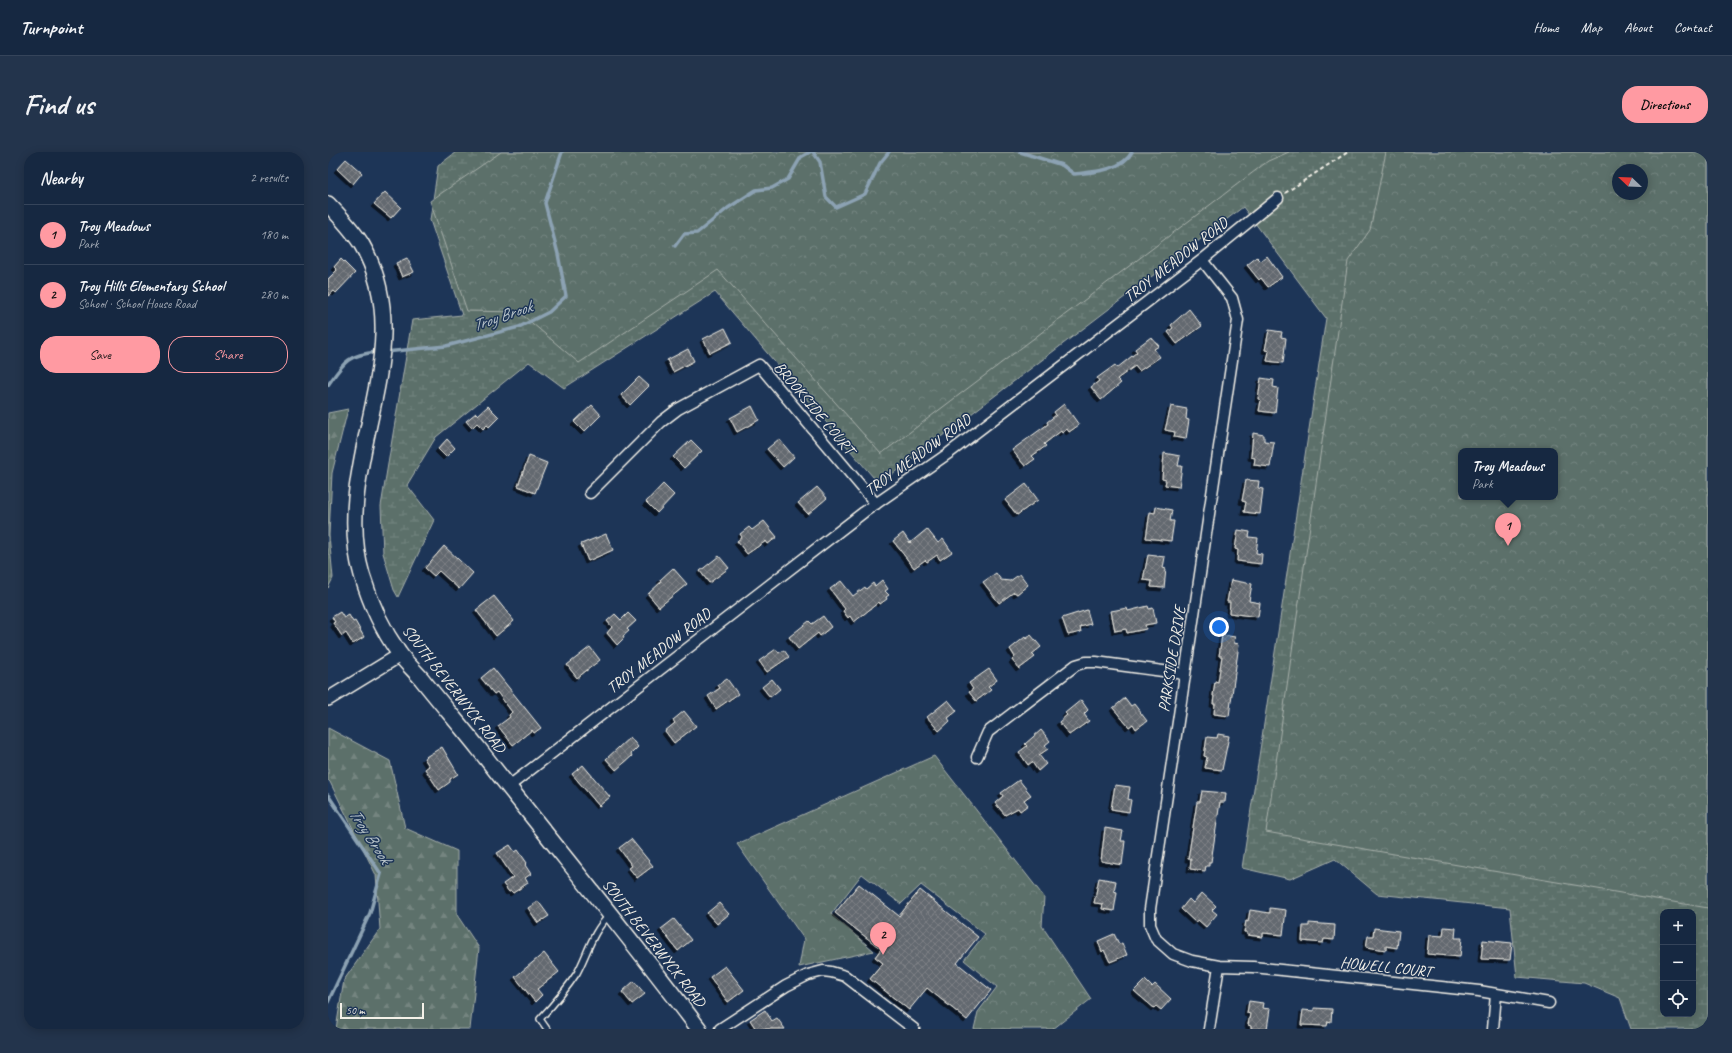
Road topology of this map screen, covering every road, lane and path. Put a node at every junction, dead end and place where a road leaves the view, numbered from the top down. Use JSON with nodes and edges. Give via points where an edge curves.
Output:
{"nodes":[{"id":1,"x":1348,"y":152,"type":"edge"},
{"id":2,"x":1278,"y":198,"type":"joint"},
{"id":3,"x":328,"y":204,"type":"edge"},
{"id":4,"x":1202,"y":260,"type":"junction"},
{"id":5,"x":590,"y":493,"type":"dead end"},
{"id":6,"x":876,"y":504,"type":"junction"},
{"id":7,"x":400,"y":655,"type":"junction"},
{"id":8,"x":1185,"y":674,"type":"junction"},
{"id":9,"x":328,"y":700,"type":"edge"},
{"id":10,"x":977,"y":757,"type":"dead end"},
{"id":11,"x":508,"y":787,"type":"junction"},
{"id":12,"x":610,"y":916,"type":"junction"},
{"id":13,"x":1219,"y":966,"type":"junction"},
{"id":14,"x":1496,"y":994,"type":"junction"},
{"id":15,"x":1549,"y":1003,"type":"dead end"},
{"id":16,"x":547,"y":1029,"type":"edge"},
{"id":17,"x":699,"y":1029,"type":"edge"},
{"id":18,"x":720,"y":1029,"type":"edge"},
{"id":19,"x":914,"y":1029,"type":"edge"},
{"id":20,"x":1209,"y":1029,"type":"edge"},
{"id":21,"x":1493,"y":1029,"type":"edge"}],
"edges":[{"from":1,"to":2,"type":"path"},
{"from":2,"to":4,"type":"street","name":"TROY MEADOW ROAD"},
{"from":3,"to":7,"type":"main road","name":"SOUTH BEVERWYCK ROAD","via":[[362,245],[373,270],[382,308],[383,347],[358,477],[354,526],[361,572],[368,594]]},
{"from":4,"to":6,"type":"street","name":"TROY MEADOW ROAD","via":[[949,453]]},
{"from":4,"to":8,"type":"street","name":"PARKSIDE DRIVE","via":[[1232,298],[1238,320]]},
{"from":5,"to":6,"type":"street","name":"BROOKSIDE COURT","via":[[678,408],[759,366]]},
{"from":6,"to":11,"type":"street","name":"TROY MEADOW ROAD"},
{"from":7,"to":9,"type":"street"},
{"from":7,"to":11,"type":"main road","name":"SOUTH BEVERWYCK ROAD"},
{"from":8,"to":10,"type":"street","via":[[1096,662],[1076,665],[988,732]]},
{"from":8,"to":13,"type":"street","name":"PARKSIDE DRIVE","via":[[1149,917],[1156,938],[1173,954]]},
{"from":11,"to":12,"type":"main road","name":"SOUTH BEVERWYCK ROAD"},
{"from":12,"to":16,"type":"lane","via":[[604,920],[577,972],[560,998],[540,1019]]},
{"from":12,"to":17,"type":"main road","name":"SOUTH BEVERWYCK ROAD"},
{"from":13,"to":14,"type":"street","name":"HOWELL COURT","via":[[1260,968]]},
{"from":13,"to":20,"type":"street"},
{"from":14,"to":15,"type":"street","name":"HOWELL COURT"},
{"from":14,"to":21,"type":"street"},
{"from":18,"to":19,"type":"street","via":[[786,986],[808,974],[823,971],[845,976]]}]}
